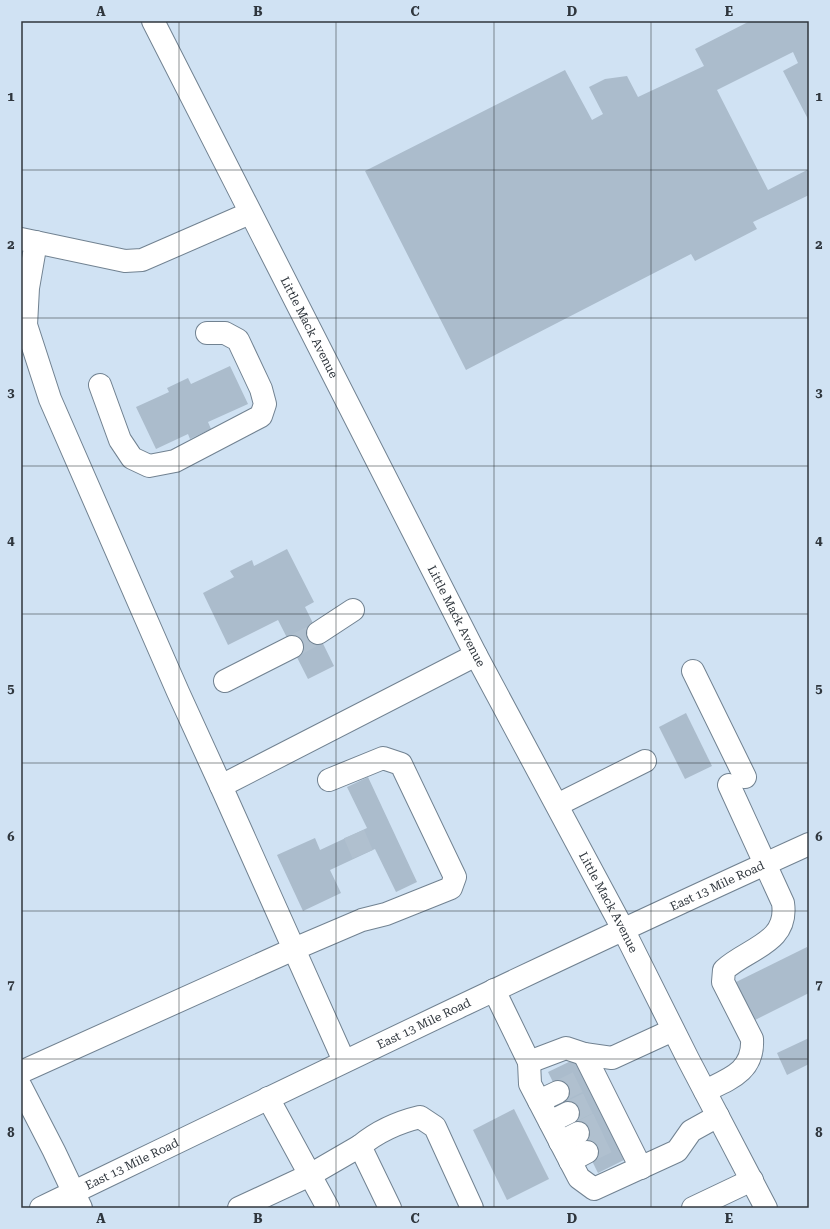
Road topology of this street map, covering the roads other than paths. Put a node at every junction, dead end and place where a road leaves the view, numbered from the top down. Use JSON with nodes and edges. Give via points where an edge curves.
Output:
{"nodes":[{"id":1,"x":153,"y":21,"type":"edge"},
{"id":2,"x":250,"y":213,"type":"junction"},
{"id":3,"x":29,"y":241,"type":"edge"},
{"id":4,"x":207,"y":333,"type":"dead end"},
{"id":5,"x":100,"y":385,"type":"dead end"},
{"id":6,"x":353,"y":610,"type":"dead end"},
{"id":7,"x":318,"y":633,"type":"tunnel mouth"},
{"id":8,"x":292,"y":647,"type":"tunnel mouth"},
{"id":9,"x":476,"y":655,"type":"junction"},
{"id":10,"x":693,"y":671,"type":"dead end"},
{"id":11,"x":224,"y":681,"type":"dead end"},
{"id":12,"x":645,"y":761,"type":"dead end"},
{"id":13,"x":329,"y":780,"type":"dead end"},
{"id":14,"x":222,"y":786,"type":"junction"},
{"id":15,"x":557,"y":805,"type":"junction"},
{"id":16,"x":809,"y":844,"type":"edge"},
{"id":17,"x":766,"y":864,"type":"junction"},
{"id":18,"x":623,"y":929,"type":"junction"},
{"id":19,"x":294,"y":948,"type":"junction"},
{"id":20,"x":494,"y":990,"type":"junction"},
{"id":21,"x":673,"y":1030,"type":"junction"},
{"id":22,"x":584,"y":1054,"type":"junction"},
{"id":23,"x":344,"y":1061,"type":"junction"},
{"id":24,"x":529,"y":1062,"type":"junction"},
{"id":25,"x":21,"y":1072,"type":"edge"},
{"id":26,"x":21,"y":1087,"type":"edge"},
{"id":27,"x":705,"y":1092,"type":"junction"},
{"id":28,"x":268,"y":1098,"type":"junction"},
{"id":29,"x":718,"y":1116,"type":"junction"},
{"id":30,"x":360,"y":1146,"type":"junction"},
{"id":31,"x":641,"y":1168,"type":"junction"},
{"id":32,"x":310,"y":1175,"type":"junction"},
{"id":33,"x":752,"y":1180,"type":"junction"},
{"id":34,"x":77,"y":1200,"type":"edge"},
{"id":35,"x":40,"y":1208,"type":"edge"},
{"id":36,"x":239,"y":1208,"type":"edge"},
{"id":37,"x":328,"y":1208,"type":"edge"},
{"id":38,"x":390,"y":1208,"type":"edge"},
{"id":39,"x":472,"y":1208,"type":"edge"},
{"id":40,"x":693,"y":1208,"type":"edge"},
{"id":41,"x":766,"y":1208,"type":"edge"}],
"edges":[{"from":1,"to":2,"type":"main road","name":"Little Mack Avenue"},
{"from":2,"to":3,"type":"main road","via":[[142,260],[125,261]]},
{"from":2,"to":9,"type":"main road","name":"Little Mack Avenue"},
{"from":3,"to":14,"type":"main road","via":[[26,325],[50,399],[178,692]]},
{"from":4,"to":5,"type":"main road","via":[[225,333],[238,340],[261,389],[265,404],[261,416],[175,461],[149,466],[132,458],[120,440]]},
{"from":6,"to":7,"type":"main road"},
{"from":8,"to":11,"type":"main road"},
{"from":9,"to":14,"type":"main road"},
{"from":9,"to":15,"type":"main road","name":"Little Mack Avenue"},
{"from":10,"to":17,"type":"main road","via":[[737,781]]},
{"from":12,"to":15,"type":"main road"},
{"from":13,"to":19,"type":"main road","via":[[383,758],[401,764],[455,877],[451,888]]},
{"from":14,"to":19,"type":"main road"},
{"from":15,"to":18,"type":"main road","name":"Little Mack Avenue"},
{"from":16,"to":17,"type":"main road","name":"East 13 Mile Road"},
{"from":17,"to":18,"type":"main road","name":"East 13 Mile Road"},
{"from":17,"to":27,"type":"main road","via":[[783,903],[785,914],[782,923],[772,938],[724,970],[723,982],[752,1039],[752,1049],[742,1070]]},
{"from":18,"to":20,"type":"main road","name":"East 13 Mile Road"},
{"from":18,"to":21,"type":"main road","name":"Little Mack Avenue"},
{"from":19,"to":23,"type":"main road"},
{"from":19,"to":25,"type":"main road"},
{"from":20,"to":23,"type":"main road","name":"East 13 Mile Road"},
{"from":20,"to":24,"type":"main road"},
{"from":21,"to":22,"type":"main road","via":[[612,1058]]},
{"from":21,"to":27,"type":"main road","name":"Little Mack Avenue"},
{"from":22,"to":24,"type":"main road","via":[[566,1048]]},
{"from":22,"to":31,"type":"main road","via":[[589,1076],[614,1127]]},
{"from":23,"to":28,"type":"main road","name":"East 13 Mile Road"},
{"from":24,"to":31,"type":"main road","via":[[530,1084],[548,1097],[559,1117],[574,1147],[579,1178],[594,1189]]},
{"from":26,"to":34,"type":"main road"},
{"from":27,"to":29,"type":"main road","name":"Little Mack Avenue"},
{"from":28,"to":32,"type":"main road"},
{"from":28,"to":34,"type":"main road","name":"East 13 Mile Road"},
{"from":29,"to":31,"type":"main road","via":[[691,1131],[677,1151]]},
{"from":29,"to":33,"type":"main road","name":"Little Mack Avenue"},
{"from":30,"to":32,"type":"main road"},
{"from":30,"to":38,"type":"main road"},
{"from":30,"to":39,"type":"main road","via":[[369,1138],[404,1121],[420,1117],[434,1127]]},
{"from":32,"to":36,"type":"main road"},
{"from":32,"to":37,"type":"main road"},
{"from":33,"to":40,"type":"main road"},
{"from":33,"to":41,"type":"main road","name":"Little Mack Avenue"},
{"from":34,"to":35,"type":"main road","name":"East 13 Mile Road"}]}
